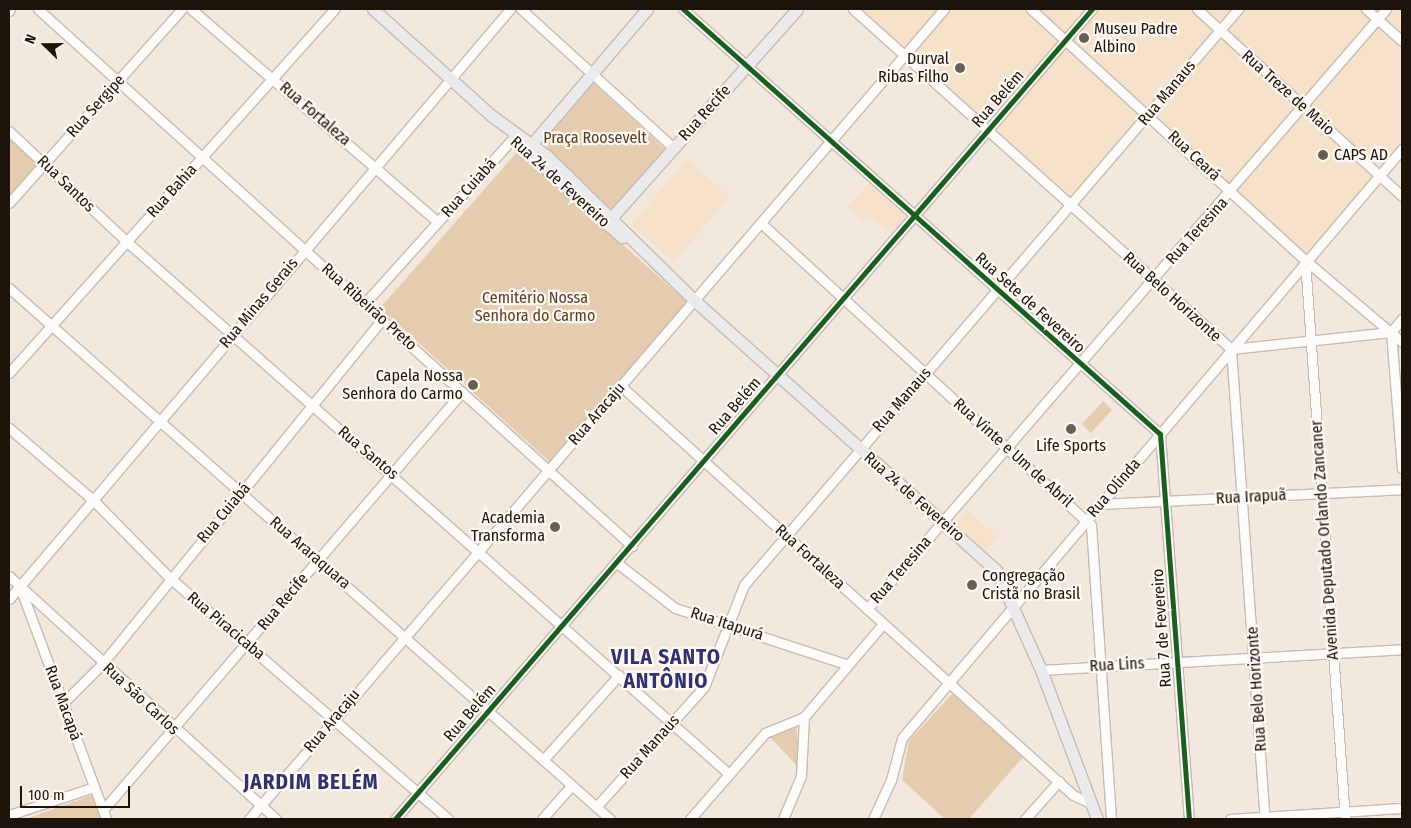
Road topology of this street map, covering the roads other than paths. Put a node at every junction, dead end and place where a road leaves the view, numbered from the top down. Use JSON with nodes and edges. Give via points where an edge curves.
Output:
{"nodes":[{"id":1,"x":38,"y":9,"type":"edge"},
{"id":2,"x":182,"y":9,"type":"edge"},
{"id":3,"x":191,"y":9,"type":"edge"},
{"id":4,"x":335,"y":9,"type":"edge"},
{"id":5,"x":373,"y":9,"type":"edge"},
{"id":6,"x":510,"y":9,"type":"edge"},
{"id":7,"x":521,"y":9,"type":"edge"},
{"id":8,"x":647,"y":9,"type":"edge"},
{"id":9,"x":682,"y":9,"type":"edge"},
{"id":10,"x":797,"y":9,"type":"edge"},
{"id":11,"x":853,"y":9,"type":"edge"},
{"id":12,"x":944,"y":9,"type":"edge"},
{"id":13,"x":1031,"y":9,"type":"edge"},
{"id":14,"x":1092,"y":9,"type":"edge"},
{"id":15,"x":1197,"y":9,"type":"edge"},
{"id":16,"x":1238,"y":9,"type":"edge"},
{"id":17,"x":1366,"y":9,"type":"edge"},
{"id":18,"x":1386,"y":9,"type":"edge"},
{"id":19,"x":1378,"y":19,"type":"junction"},
{"id":20,"x":1220,"y":30,"type":"junction"},
{"id":21,"x":1066,"y":41,"type":"junction"},
{"id":22,"x":1402,"y":41,"type":"edge"},
{"id":23,"x":905,"y":56,"type":"junction"},
{"id":24,"x":747,"y":67,"type":"junction"},
{"id":25,"x":592,"y":73,"type":"junction"},
{"id":26,"x":273,"y":78,"type":"junction"},
{"id":27,"x":450,"y":78,"type":"junction"},
{"id":28,"x":117,"y":82,"type":"junction"},
{"id":29,"x":1303,"y":108,"type":"junction"},
{"id":30,"x":1149,"y":115,"type":"junction"},
{"id":31,"x":492,"y":116,"type":"junction"},
{"id":32,"x":989,"y":129,"type":"junction"},
{"id":33,"x":9,"y":131,"type":"edge"},
{"id":34,"x":541,"y":132,"type":"junction"},
{"id":35,"x":512,"y":139,"type":"junction"},
{"id":36,"x":829,"y":141,"type":"junction"},
{"id":37,"x":527,"y":142,"type":"junction"},
{"id":38,"x":674,"y":148,"type":"junction"},
{"id":39,"x":1402,"y":149,"type":"edge"},
{"id":40,"x":547,"y":156,"type":"junction"},
{"id":41,"x":202,"y":157,"type":"junction"},
{"id":42,"x":45,"y":162,"type":"junction"},
{"id":43,"x":376,"y":167,"type":"junction"},
{"id":44,"x":550,"y":173,"type":"junction"},
{"id":45,"x":1379,"y":175,"type":"junction"},
{"id":46,"x":1232,"y":191,"type":"junction"},
{"id":47,"x":569,"y":192,"type":"junction"},
{"id":48,"x":1402,"y":196,"type":"edge"},
{"id":49,"x":9,"y":203,"type":"edge"},
{"id":50,"x":1070,"y":206,"type":"junction"},
{"id":51,"x":612,"y":216,"type":"junction"},
{"id":52,"x":912,"y":216,"type":"junction"},
{"id":53,"x":438,"y":222,"type":"junction"},
{"id":54,"x":762,"y":223,"type":"junction"},
{"id":55,"x":126,"y":241,"type":"junction"},
{"id":56,"x":633,"y":243,"type":"junction"},
{"id":57,"x":304,"y":249,"type":"junction"},
{"id":58,"x":1305,"y":260,"type":"junction"},
{"id":59,"x":1317,"y":270,"type":"junction"},
{"id":60,"x":1153,"y":279,"type":"junction"},
{"id":61,"x":1307,"y":285,"type":"junction"},
{"id":62,"x":9,"y":288,"type":"edge"},
{"id":63,"x":997,"y":290,"type":"junction"},
{"id":64,"x":844,"y":296,"type":"junction"},
{"id":65,"x":695,"y":301,"type":"junction"},
{"id":66,"x":365,"y":303,"type":"junction"},
{"id":67,"x":1402,"y":319,"type":"edge"},
{"id":68,"x":382,"y":320,"type":"junction"},
{"id":69,"x":52,"y":324,"type":"junction"},
{"id":70,"x":1391,"y":332,"type":"junction"},
{"id":71,"x":232,"y":335,"type":"junction"},
{"id":72,"x":1311,"y":338,"type":"junction"},
{"id":73,"x":1402,"y":342,"type":"edge"},
{"id":74,"x":1231,"y":349,"type":"junction"},
{"id":75,"x":1081,"y":365,"type":"junction"},
{"id":76,"x":9,"y":373,"type":"edge"},
{"id":77,"x":926,"y":373,"type":"junction"},
{"id":78,"x":778,"y":375,"type":"junction"},
{"id":79,"x":622,"y":387,"type":"junction"},
{"id":80,"x":462,"y":392,"type":"junction"},
{"id":81,"x":312,"y":407,"type":"junction"},
{"id":82,"x":160,"y":418,"type":"junction"},
{"id":83,"x":9,"y":428,"type":"edge"},
{"id":84,"x":1160,"y":434,"type":"junction"},
{"id":85,"x":1008,"y":448,"type":"junction"},
{"id":86,"x":859,"y":449,"type":"junction"},
{"id":87,"x":704,"y":461,"type":"junction"},
{"id":88,"x":1402,"y":469,"type":"edge"},
{"id":89,"x":548,"y":470,"type":"junction"},
{"id":90,"x":394,"y":474,"type":"junction"},
{"id":91,"x":1402,"y":489,"type":"edge"},
{"id":92,"x":240,"y":492,"type":"junction"},
{"id":93,"x":1321,"y":493,"type":"junction"},
{"id":94,"x":1244,"y":497,"type":"junction"},
{"id":95,"x":93,"y":500,"type":"junction"},
{"id":96,"x":1165,"y":502,"type":"junction"},
{"id":97,"x":1100,"y":504,"type":"junction"},
{"id":98,"x":1087,"y":520,"type":"junction"},
{"id":99,"x":942,"y":522,"type":"junction"},
{"id":100,"x":785,"y":535,"type":"junction"},
{"id":101,"x":632,"y":546,"type":"junction"},
{"id":102,"x":476,"y":553,"type":"junction"},
{"id":103,"x":319,"y":559,"type":"junction"},
{"id":104,"x":617,"y":563,"type":"junction"},
{"id":105,"x":9,"y":576,"type":"edge"},
{"id":106,"x":170,"y":578,"type":"junction"},
{"id":107,"x":20,"y":586,"type":"junction"},
{"id":108,"x":9,"y":599,"type":"edge"},
{"id":109,"x":1015,"y":606,"type":"junction"},
{"id":110,"x":867,"y":609,"type":"junction"},
{"id":111,"x":563,"y":624,"type":"junction"},
{"id":112,"x":883,"y":624,"type":"junction"},
{"id":113,"x":729,"y":625,"type":"junction"},
{"id":114,"x":404,"y":636,"type":"junction"},
{"id":115,"x":248,"y":643,"type":"junction"},
{"id":116,"x":1402,"y":649,"type":"edge"},
{"id":117,"x":1333,"y":654,"type":"junction"},
{"id":118,"x":1255,"y":658,"type":"junction"},
{"id":119,"x":1176,"y":662,"type":"junction"},
{"id":120,"x":102,"y":664,"type":"junction"},
{"id":121,"x":848,"y":665,"type":"junction"},
{"id":122,"x":1100,"y":666,"type":"junction"},
{"id":123,"x":1041,"y":670,"type":"junction"},
{"id":124,"x":619,"y":675,"type":"junction"},
{"id":125,"x":950,"y":684,"type":"junction"},
{"id":126,"x":63,"y":703,"type":"junction"},
{"id":127,"x":488,"y":710,"type":"junction"},
{"id":128,"x":804,"y":717,"type":"junction"},
{"id":129,"x":334,"y":720,"type":"junction"},
{"id":130,"x":673,"y":722,"type":"junction"},
{"id":131,"x":172,"y":729,"type":"junction"},
{"id":132,"x":543,"y":760,"type":"junction"},
{"id":133,"x":729,"y":774,"type":"junction"},
{"id":134,"x":1058,"y":781,"type":"junction"},
{"id":135,"x":571,"y":786,"type":"junction"},
{"id":136,"x":94,"y":787,"type":"junction"},
{"id":137,"x":417,"y":792,"type":"junction"},
{"id":138,"x":1090,"y":803,"type":"junction"},
{"id":139,"x":260,"y":806,"type":"junction"},
{"id":140,"x":596,"y":807,"type":"junction"},
{"id":141,"x":1402,"y":808,"type":"edge"},
{"id":142,"x":9,"y":815,"type":"edge"},
{"id":143,"x":1345,"y":815,"type":"edge"},
{"id":144,"x":106,"y":816,"type":"edge"},
{"id":145,"x":1265,"y":818,"type":"edge"},
{"id":146,"x":249,"y":819,"type":"edge"},
{"id":147,"x":276,"y":819,"type":"edge"},
{"id":148,"x":394,"y":819,"type":"edge"},
{"id":149,"x":448,"y":819,"type":"edge"},
{"id":150,"x":542,"y":819,"type":"edge"},
{"id":151,"x":610,"y":819,"type":"edge"},
{"id":152,"x":690,"y":819,"type":"edge"},
{"id":153,"x":783,"y":819,"type":"edge"},
{"id":154,"x":873,"y":819,"type":"edge"},
{"id":155,"x":1025,"y":819,"type":"edge"},
{"id":156,"x":1097,"y":819,"type":"edge"},
{"id":157,"x":1111,"y":819,"type":"edge"},
{"id":158,"x":1189,"y":819,"type":"edge"},
{"id":159,"x":1230,"y":819,"type":"edge"}],
"edges":[{"from":1,"to":28,"type":"street","name":"Rua Ribeirão Preto"},
{"from":2,"to":28,"type":"street","name":"Rua Sergipe"},
{"from":3,"to":26,"type":"street","name":"Rua Fortaleza"},
{"from":4,"to":26,"type":"street","name":"Rua Bahia"},
{"from":5,"to":27,"type":"main road","name":"Rua 24 de Fevereiro"},
{"from":6,"to":27,"type":"street","name":"Rua Minas Gerais"},
{"from":7,"to":25,"type":"street"},
{"from":8,"to":25,"type":"main road"},
{"from":9,"to":24,"type":"street","name":"Rua Sete de Fevereiro"},
{"from":10,"to":24,"type":"main road","name":"Rua Recife"},
{"from":11,"to":23,"type":"street","name":"Rua Belo Horizonte"},
{"from":12,"to":23,"type":"street","name":"Rua Aracaju"},
{"from":13,"to":21,"type":"street","name":"Rua Ceará"},
{"from":14,"to":21,"type":"street","name":"Rua Belém"},
{"from":15,"to":20,"type":"street","name":"Rua Treze de Maio"},
{"from":16,"to":20,"type":"street","name":"Rua Manaus"},
{"from":17,"to":19,"type":"street"},
{"from":18,"to":19,"type":"street","name":"Rua Teresina"},
{"from":19,"to":22,"type":"street"},
{"from":19,"to":29,"type":"street","name":"Rua Teresina"},
{"from":20,"to":29,"type":"street","name":"Rua Treze de Maio"},
{"from":20,"to":30,"type":"street","name":"Rua Manaus"},
{"from":21,"to":30,"type":"street","name":"Rua Ceará"},
{"from":21,"to":32,"type":"street","name":"Rua Belém"},
{"from":23,"to":32,"type":"street","name":"Rua Belo Horizonte"},
{"from":23,"to":36,"type":"street","name":"Rua Aracaju"},
{"from":24,"to":36,"type":"street","name":"Rua Sete de Fevereiro"},
{"from":24,"to":38,"type":"main road","name":"Rua Recife"},
{"from":25,"to":34,"type":"main road"},
{"from":25,"to":38,"type":"street"},
{"from":26,"to":41,"type":"street","name":"Rua Bahia"},
{"from":26,"to":43,"type":"street","name":"Rua Fortaleza"},
{"from":27,"to":31,"type":"main road","name":"Rua 24 de Fevereiro"},
{"from":27,"to":43,"type":"street","name":"Rua Minas Gerais"},
{"from":28,"to":41,"type":"street","name":"Rua Ribeirão Preto"},
{"from":28,"to":42,"type":"street","name":"Rua Sergipe"},
{"from":29,"to":45,"type":"street","name":"Rua Treze de Maio"},
{"from":29,"to":46,"type":"street","name":"Rua Teresina"},
{"from":30,"to":46,"type":"street","name":"Rua Ceará"},
{"from":30,"to":50,"type":"street","name":"Rua Manaus"},
{"from":31,"to":35,"type":"main road","name":"Rua 24 de Fevereiro"},
{"from":31,"to":37,"type":"main road","name":"Rua 24 de Fevereiro"},
{"from":32,"to":50,"type":"street","name":"Rua Belo Horizonte"},
{"from":32,"to":52,"type":"street","name":"Rua Belém"},
{"from":33,"to":42,"type":"street","name":"Rua Santos"},
{"from":34,"to":37,"type":"main road"},
{"from":34,"to":40,"type":"main road"},
{"from":35,"to":37,"type":"main road"},
{"from":35,"to":44,"type":"main road","name":"Rua 24 de Fevereiro"},
{"from":35,"to":53,"type":"street","name":"Rua Cuiabá"},
{"from":36,"to":52,"type":"street","name":"Rua Sete de Fevereiro"},
{"from":36,"to":54,"type":"street","name":"Rua Aracaju"},
{"from":37,"to":40,"type":"main road","name":"Rua 24 de Fevereiro"},
{"from":38,"to":51,"type":"main road","name":"Rua Recife"},
{"from":39,"to":45,"type":"street","name":"Rua Olinda"},
{"from":40,"to":44,"type":"main road"},
{"from":40,"to":51,"type":"main road","name":"Rua 24 de Fevereiro"},
{"from":41,"to":55,"type":"street","name":"Rua Bahia"},
{"from":41,"to":57,"type":"street","name":"Rua Ribeirão Preto"},
{"from":42,"to":49,"type":"street","name":"Rua Sergipe"},
{"from":42,"to":55,"type":"street","name":"Rua Santos"},
{"from":43,"to":53,"type":"street","name":"Rua Fortaleza"},
{"from":43,"to":57,"type":"street","name":"Rua Minas Gerais"},
{"from":44,"to":47,"type":"main road","name":"Rua 24 de Fevereiro"},
{"from":45,"to":48,"type":"street","name":"Rua Treze de Maio"},
{"from":45,"to":58,"type":"street","name":"Rua Olinda"},
{"from":46,"to":58,"type":"street","name":"Rua Ceará"},
{"from":46,"to":60,"type":"street","name":"Rua Teresina"},
{"from":47,"to":51,"type":"main road","via":[[602,216]]},
{"from":47,"to":56,"type":"main road","name":"Rua 24 de Fevereiro"},
{"from":50,"to":60,"type":"street","name":"Rua Belo Horizonte"},
{"from":50,"to":63,"type":"street","name":"Rua Manaus"},
{"from":51,"to":56,"type":"main road","name":"Rua 24 de Fevereiro"},
{"from":52,"to":63,"type":"street","name":"Rua Sete de Fevereiro"},
{"from":52,"to":64,"type":"street","name":"Rua Belém"},
{"from":53,"to":66,"type":"street","name":"Rua Cuiabá"},
{"from":54,"to":64,"type":"street","name":"Rua Vinte e Um de Abril"},
{"from":54,"to":65,"type":"street","name":"Rua Aracaju"},
{"from":55,"to":69,"type":"street","name":"Rua Bahia"},
{"from":55,"to":71,"type":"street","name":"Rua Santos"},
{"from":56,"to":65,"type":"main road","name":"Rua 24 de Fevereiro"},
{"from":57,"to":66,"type":"street","name":"Rua Ribeirão Preto"},
{"from":57,"to":71,"type":"street","name":"Rua Minas Gerais"},
{"from":58,"to":59,"type":"street","name":"Rua Ceará"},
{"from":58,"to":61,"type":"street","name":"Avenida Deputado Orlando Zancaner"},
{"from":58,"to":74,"type":"street","name":"Rua Olinda"},
{"from":59,"to":61,"type":"street"},
{"from":59,"to":70,"type":"street","name":"Rua Ceará"},
{"from":60,"to":74,"type":"street","name":"Rua Belo Horizonte"},
{"from":60,"to":75,"type":"street","name":"Rua Teresina"},
{"from":61,"to":72,"type":"street","name":"Avenida Deputado Orlando Zancaner"},
{"from":62,"to":69,"type":"street","name":"Rua Araraquara"},
{"from":63,"to":75,"type":"street","name":"Rua Sete de Fevereiro"},
{"from":63,"to":77,"type":"street","name":"Rua Manaus"},
{"from":64,"to":77,"type":"street","name":"Rua Vinte e Um de Abril"},
{"from":64,"to":78,"type":"street","name":"Rua Belém"},
{"from":65,"to":78,"type":"main road","name":"Rua 24 de Fevereiro"},
{"from":65,"to":79,"type":"street","name":"Rua Aracaju"},
{"from":66,"to":68,"type":"street","name":"Rua Ribeirão Preto"},
{"from":67,"to":70,"type":"street"},
{"from":68,"to":80,"type":"street","name":"Rua Ribeirão Preto"},
{"from":68,"to":81,"type":"street","name":"Rua Cuiabá"},
{"from":69,"to":76,"type":"street","name":"Rua Bahia"},
{"from":69,"to":82,"type":"street","name":"Rua Araraquara"},
{"from":70,"to":72,"type":"street"},
{"from":70,"to":73,"type":"street","name":"Rua Ceará"},
{"from":70,"to":88,"type":"street"},
{"from":71,"to":81,"type":"street","name":"Rua Santos"},
{"from":71,"to":82,"type":"street","name":"Rua Minas Gerais"},
{"from":72,"to":74,"type":"street"},
{"from":72,"to":93,"type":"street","name":"Avenida Deputado Orlando Zancaner"},
{"from":74,"to":84,"type":"street","name":"Rua Olinda"},
{"from":74,"to":94,"type":"street","name":"Rua Belo Horizonte"},
{"from":75,"to":84,"type":"street","name":"Rua Sete de Fevereiro"},
{"from":75,"to":85,"type":"street","name":"Rua Teresina"},
{"from":77,"to":85,"type":"street","name":"Rua Vinte e Um de Abril"},
{"from":77,"to":86,"type":"street","name":"Rua Manaus"},
{"from":78,"to":86,"type":"main road","name":"Rua 24 de Fevereiro"},
{"from":78,"to":87,"type":"street","name":"Rua Belém"},
{"from":79,"to":87,"type":"street","name":"Rua Fortaleza"},
{"from":79,"to":89,"type":"street","name":"Rua Aracaju"},
{"from":80,"to":89,"type":"street","name":"Rua Ribeirão Preto"},
{"from":80,"to":90,"type":"street","name":"Rua Recife"},
{"from":81,"to":90,"type":"street","name":"Rua Santos"},
{"from":81,"to":92,"type":"street","name":"Rua Cuiabá"},
{"from":82,"to":92,"type":"street","name":"Rua Araraquara"},
{"from":82,"to":95,"type":"street","name":"Rua Minas Gerais"},
{"from":83,"to":95,"type":"street","name":"Rua Piracicaba"},
{"from":84,"to":96,"type":"street","name":"Rua 7 de Fevereiro"},
{"from":84,"to":97,"type":"street","name":"Rua Olinda"},
{"from":85,"to":98,"type":"street","name":"Rua Vinte e Um de Abril"},
{"from":85,"to":99,"type":"street","name":"Rua Teresina"},
{"from":86,"to":99,"type":"main road","name":"Rua 24 de Fevereiro"},
{"from":86,"to":100,"type":"street","name":"Rua Manaus"},
{"from":87,"to":100,"type":"street","name":"Rua Fortaleza"},
{"from":87,"to":101,"type":"street","name":"Rua Belém"},
{"from":89,"to":101,"type":"street","name":"Rua Ribeirão Preto"},
{"from":89,"to":102,"type":"street","name":"Rua Aracaju"},
{"from":90,"to":102,"type":"street","name":"Rua Santos"},
{"from":90,"to":103,"type":"street","name":"Rua Recife"},
{"from":91,"to":93,"type":"street","name":"Rua Irapuã"},
{"from":92,"to":103,"type":"street","name":"Rua Araraquara"},
{"from":92,"to":106,"type":"street","name":"Rua Cuiabá"},
{"from":93,"to":94,"type":"street","name":"Rua Irapuã"},
{"from":93,"to":117,"type":"street","name":"Avenida Deputado Orlando Zancaner"},
{"from":94,"to":96,"type":"street","name":"Rua Irapuã"},
{"from":94,"to":118,"type":"street","name":"Rua Belo Horizonte"},
{"from":95,"to":106,"type":"street","name":"Rua Piracicaba"},
{"from":95,"to":107,"type":"street","name":"Rua Minas Gerais"},
{"from":96,"to":97,"type":"street","name":"Rua Irapuã"},
{"from":96,"to":119,"type":"street","name":"Rua 7 de Fevereiro"},
{"from":97,"to":98,"type":"street","name":"Rua Olinda"},
{"from":98,"to":109,"type":"street","name":"Rua Olinda"},
{"from":98,"to":122,"type":"street","name":"Rua Vinte e Um de Abril","via":[[1093,534]]},
{"from":99,"to":109,"type":"main road","name":"Rua 24 de Fevereiro","via":[[996,570]]},
{"from":99,"to":110,"type":"street","name":"Rua Teresina"},
{"from":100,"to":110,"type":"street","name":"Rua Fortaleza"},
{"from":100,"to":113,"type":"street","name":"Rua Manaus","via":[[744,585]]},
{"from":101,"to":104,"type":"street","name":"Rua Belém"},
{"from":102,"to":111,"type":"street","name":"Rua Santos"},
{"from":102,"to":114,"type":"street","name":"Rua Aracaju"},
{"from":103,"to":114,"type":"street","name":"Rua Araraquara"},
{"from":103,"to":115,"type":"street","name":"Rua Recife"},
{"from":104,"to":111,"type":"street","name":"Rua Belém"},
{"from":104,"to":113,"type":"street","name":"Rua Itapurá","via":[[675,608]]},
{"from":105,"to":107,"type":"street","name":"Rua São Carlos"},
{"from":106,"to":115,"type":"street","name":"Rua Piracicaba"},
{"from":106,"to":120,"type":"street","name":"Rua Cuiabá"},
{"from":107,"to":108,"type":"street","name":"Rua Minas Gerais"},
{"from":107,"to":120,"type":"street","name":"Rua São Carlos"},
{"from":107,"to":126,"type":"street","name":"Rua Macapá"},
{"from":109,"to":123,"type":"main road","name":"Rua 24 de Fevereiro"},
{"from":109,"to":125,"type":"street","name":"Rua Olinda"},
{"from":110,"to":112,"type":"street","name":"Rua Fortaleza"},
{"from":111,"to":124,"type":"street","name":"Rua Santos"},
{"from":111,"to":127,"type":"street","name":"Rua Belém"},
{"from":112,"to":121,"type":"street","name":"Rua Teresina"},
{"from":112,"to":125,"type":"street","name":"Rua Fortaleza"},
{"from":113,"to":121,"type":"street","name":"Rua Itapurá"},
{"from":113,"to":130,"type":"street","name":"Rua Manaus","via":[[704,687]]},
{"from":114,"to":127,"type":"street","name":"Rua Araraquara"},
{"from":114,"to":129,"type":"street","name":"Rua Aracaju"},
{"from":115,"to":129,"type":"street","name":"Rua Piracicaba"},
{"from":115,"to":131,"type":"street","name":"Rua Recife"},
{"from":116,"to":117,"type":"street","name":"Rua Lins"},
{"from":117,"to":118,"type":"street","name":"Rua Lins"},
{"from":117,"to":143,"type":"street","name":"Avenida Deputado Orlando Zancaner"},
{"from":118,"to":119,"type":"street","name":"Rua Lins"},
{"from":118,"to":145,"type":"street","name":"Rua Belo Horizonte"},
{"from":119,"to":122,"type":"street","name":"Rua Lins"},
{"from":119,"to":158,"type":"street","name":"Rua 7 de Fevereiro"},
{"from":120,"to":126,"type":"street","name":"Rua Cuiabá"},
{"from":120,"to":131,"type":"street","name":"Rua São Carlos"},
{"from":121,"to":128,"type":"street","name":"Rua Teresina"},
{"from":122,"to":123,"type":"street","name":"Rua Lins"},
{"from":122,"to":157,"type":"street","name":"Rua Vinte e Um de Abril"},
{"from":123,"to":138,"type":"main road","name":"Rua 24 de Fevereiro"},
{"from":124,"to":130,"type":"street","name":"Rua Santos"},
{"from":124,"to":132,"type":"street"},
{"from":125,"to":134,"type":"street","name":"Rua Fortaleza"},
{"from":125,"to":154,"type":"street","name":"Rua Olinda","via":[[902,738],[892,780]]},
{"from":126,"to":136,"type":"street","name":"Rua Macapá"},
{"from":127,"to":132,"type":"street","name":"Rua Araraquara"},
{"from":127,"to":137,"type":"street","name":"Rua Belém"},
{"from":128,"to":133,"type":"street","via":[[765,733]]},
{"from":128,"to":153,"type":"street","via":[[801,776]]},
{"from":129,"to":137,"type":"street","name":"Rua Piracicaba"},
{"from":129,"to":139,"type":"street","name":"Rua Aracaju"},
{"from":130,"to":133,"type":"street","name":"Rua Santos"},
{"from":130,"to":140,"type":"street","name":"Rua Manaus"},
{"from":131,"to":139,"type":"street","name":"Rua São Carlos"},
{"from":131,"to":144,"type":"street","name":"Rua Recife"},
{"from":132,"to":135,"type":"street","name":"Rua Araraquara"},
{"from":133,"to":152,"type":"street"},
{"from":134,"to":138,"type":"street","name":"Rua Fortaleza"},
{"from":134,"to":155,"type":"street"},
{"from":135,"to":140,"type":"street","name":"Rua Araraquara"},
{"from":135,"to":150,"type":"street"},
{"from":136,"to":142,"type":"street"},
{"from":136,"to":144,"type":"street","name":"Rua Macapá"},
{"from":137,"to":148,"type":"street","name":"Rua Belém"},
{"from":137,"to":149,"type":"street","name":"Rua Piracicaba"},
{"from":138,"to":156,"type":"main road","name":"Rua 24 de Fevereiro"},
{"from":139,"to":146,"type":"street","name":"Rua Aracaju"},
{"from":139,"to":147,"type":"street","name":"Rua São Carlos"},
{"from":140,"to":151,"type":"street","name":"Rua Araraquara"},
{"from":141,"to":143,"type":"street"},
{"from":143,"to":145,"type":"street"},
{"from":145,"to":159,"type":"street"}]}
